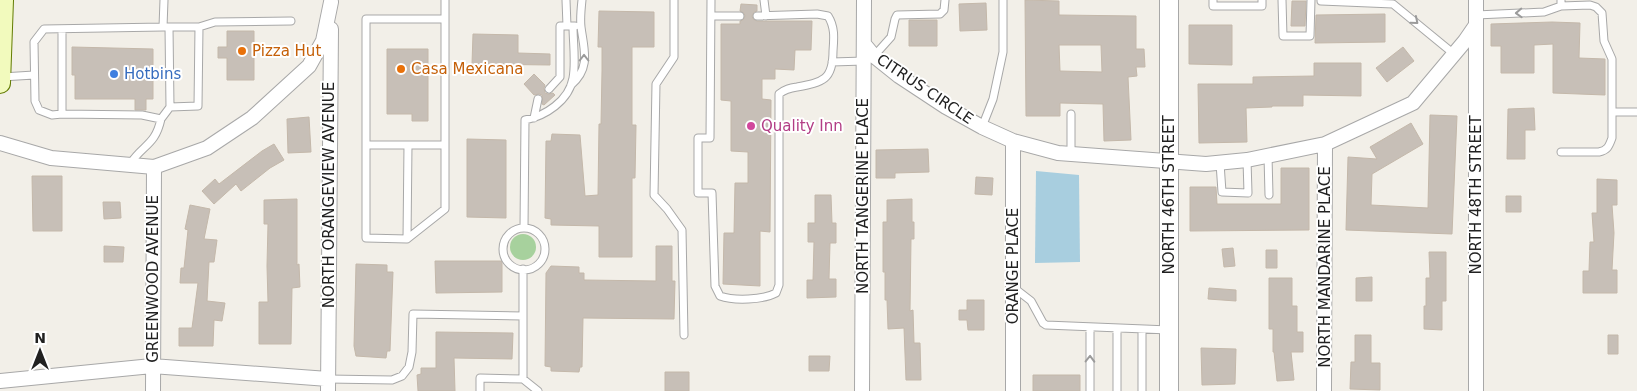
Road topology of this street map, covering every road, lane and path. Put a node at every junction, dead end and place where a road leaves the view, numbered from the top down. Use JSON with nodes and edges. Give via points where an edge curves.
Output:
{"nodes":[{"id":1,"x":2,"y":0,"type":"edge"},
{"id":2,"x":164,"y":0,"type":"edge"},
{"id":3,"x":445,"y":0,"type":"edge"},
{"id":4,"x":566,"y":0,"type":"edge"},
{"id":5,"x":582,"y":0,"type":"edge"},
{"id":6,"x":674,"y":0,"type":"edge"},
{"id":7,"x":711,"y":0,"type":"edge"},
{"id":8,"x":764,"y":0,"type":"edge"},
{"id":9,"x":864,"y":0,"type":"edge"},
{"id":10,"x":945,"y":0,"type":"edge"},
{"id":11,"x":1003,"y":0,"type":"edge"},
{"id":12,"x":1170,"y":0,"type":"edge"},
{"id":13,"x":1213,"y":0,"type":"edge"},
{"id":14,"x":1262,"y":0,"type":"edge"},
{"id":15,"x":1282,"y":0,"type":"edge"},
{"id":16,"x":1311,"y":0,"type":"edge"},
{"id":17,"x":1321,"y":0,"type":"edge"},
{"id":18,"x":1476,"y":0,"type":"edge"},
{"id":19,"x":331,"y":1,"type":"edge"},
{"id":20,"x":1561,"y":3,"type":"edge"},
{"id":21,"x":711,"y":16,"type":"junction"},
{"id":22,"x":740,"y":16,"type":"dead end"},
{"id":23,"x":757,"y":16,"type":"dead end"},
{"id":24,"x":766,"y":16,"type":"junction"},
{"id":25,"x":445,"y":19,"type":"junction"},
{"id":26,"x":1476,"y":20,"type":"junction"},
{"id":27,"x":291,"y":21,"type":"dead end"},
{"id":28,"x":570,"y":26,"type":"junction"},
{"id":29,"x":166,"y":28,"type":"junction"},
{"id":30,"x":199,"y":28,"type":"junction"},
{"id":31,"x":62,"y":29,"type":"junction"},
{"id":32,"x":1454,"y":54,"type":"junction"},
{"id":33,"x":869,"y":59,"type":"junction"},
{"id":34,"x":832,"y":62,"type":"junction"},
{"id":35,"x":561,"y":72,"type":"junction"},
{"id":36,"x":34,"y":76,"type":"junction"},
{"id":37,"x":0,"y":77,"type":"edge"},
{"id":38,"x":0,"y":83,"type":"edge"},
{"id":39,"x":571,"y":85,"type":"junction"},
{"id":40,"x":549,"y":89,"type":"dead end"},
{"id":41,"x":538,"y":99,"type":"dead end"},
{"id":42,"x":170,"y":107,"type":"junction"},
{"id":43,"x":1612,"y":112,"type":"junction"},
{"id":44,"x":1637,"y":112,"type":"edge"},
{"id":45,"x":62,"y":114,"type":"junction"},
{"id":46,"x":1071,"y":114,"type":"dead end"},
{"id":47,"x":534,"y":118,"type":"junction"},
{"id":48,"x":161,"y":119,"type":"junction"},
{"id":49,"x":982,"y":128,"type":"junction"},
{"id":50,"x":1013,"y":141,"type":"junction"},
{"id":51,"x":0,"y":143,"type":"edge"},
{"id":52,"x":1325,"y":144,"type":"junction"},
{"id":53,"x":366,"y":145,"type":"junction"},
{"id":54,"x":408,"y":145,"type":"junction"},
{"id":55,"x":446,"y":145,"type":"junction"},
{"id":56,"x":1561,"y":152,"type":"dead end"},
{"id":57,"x":1071,"y":154,"type":"junction"},
{"id":58,"x":1268,"y":156,"type":"junction"},
{"id":59,"x":1247,"y":160,"type":"junction"},
{"id":60,"x":1169,"y":161,"type":"junction"},
{"id":61,"x":1220,"y":163,"type":"junction"},
{"id":62,"x":130,"y":165,"type":"junction"},
{"id":63,"x":154,"y":167,"type":"junction"},
{"id":64,"x":1269,"y":195,"type":"dead end"},
{"id":65,"x":524,"y":228,"type":"junction"},
{"id":66,"x":407,"y":239,"type":"junction"},
{"id":67,"x":523,"y":269,"type":"junction"},
{"id":68,"x":1013,"y":287,"type":"junction"},
{"id":69,"x":523,"y":316,"type":"junction"},
{"id":70,"x":1090,"y":328,"type":"junction"},
{"id":71,"x":1117,"y":329,"type":"junction"},
{"id":72,"x":1142,"y":329,"type":"junction"},
{"id":73,"x":1169,"y":330,"type":"junction"},
{"id":74,"x":684,"y":335,"type":"dead end"},
{"id":75,"x":152,"y":366,"type":"junction"},
{"id":76,"x":523,"y":379,"type":"junction"},
{"id":77,"x":0,"y":381,"type":"edge"},
{"id":78,"x":328,"y":385,"type":"edge"},
{"id":79,"x":153,"y":391,"type":"edge"},
{"id":80,"x":480,"y":391,"type":"edge"},
{"id":81,"x":538,"y":391,"type":"edge"},
{"id":82,"x":862,"y":391,"type":"edge"},
{"id":83,"x":1013,"y":391,"type":"edge"},
{"id":84,"x":1090,"y":391,"type":"edge"},
{"id":85,"x":1117,"y":391,"type":"edge"},
{"id":86,"x":1142,"y":391,"type":"edge"},
{"id":87,"x":1169,"y":391,"type":"edge"},
{"id":88,"x":1324,"y":391,"type":"edge"},
{"id":89,"x":1476,"y":391,"type":"edge"}],
"edges":[{"from":1,"to":37,"type":"main road"},
{"from":2,"to":29,"type":"lane"},
{"from":3,"to":25,"type":"lane"},
{"from":4,"to":28,"type":"lane"},
{"from":5,"to":28,"type":"lane"},
{"from":6,"to":74,"type":"lane","via":[[674,57],[656,84],[654,194],[682,230]]},
{"from":7,"to":21,"type":"lane"},
{"from":8,"to":24,"type":"lane"},
{"from":9,"to":33,"type":"street","name":"NORTH TANGERINE PLACE","via":[[864,44]]},
{"from":10,"to":33,"type":"lane","via":[[940,14],[897,15],[891,37]]},
{"from":11,"to":49,"type":"lane","via":[[1003,52],[993,99]]},
{"from":12,"to":60,"type":"street","name":"NORTH 46TH STREET"},
{"from":13,"to":14,"type":"lane","via":[[1213,6],[1262,6]]},
{"from":15,"to":16,"type":"lane","via":[[1283,36],[1310,36]]},
{"from":17,"to":32,"type":"lane","one_way":true,"via":[[1393,4]]},
{"from":18,"to":26,"type":"street","name":"NORTH 48TH STREET"},
{"from":19,"to":63,"type":"street","via":[[323,42],[309,66],[252,118],[207,148]]},
{"from":19,"to":78,"type":"street","name":"NORTH ORANGEVIEW AVENUE"},
{"from":20,"to":26,"type":"lane","one_way":true,"via":[[1544,12]]},
{"from":20,"to":43,"type":"lane","via":[[1590,5],[1602,13],[1604,41],[1612,59]]},
{"from":21,"to":22,"type":"lane"},
{"from":21,"to":34,"type":"lane","via":[[710,138],[698,138],[698,193],[712,193],[715,286],[720,296],[729,299],[768,297],[776,293],[779,285],[779,94],[827,78]]},
{"from":23,"to":24,"type":"lane"},
{"from":24,"to":34,"type":"lane","via":[[828,16],[833,24]]},
{"from":25,"to":53,"type":"lane","via":[[366,19]]},
{"from":25,"to":55,"type":"lane"},
{"from":26,"to":32,"type":"street","name":"CITRUS CIRCLE"},
{"from":26,"to":89,"type":"street","name":"NORTH 48TH STREET"},
{"from":27,"to":30,"type":"lane","via":[[215,22]]},
{"from":28,"to":35,"type":"lane"},
{"from":28,"to":39,"type":"lane","via":[[574,73]]},
{"from":39,"to":28,"type":"lane","one_way":true,"via":[[584,70],[583,39]]},
{"from":29,"to":30,"type":"lane"},
{"from":29,"to":31,"type":"lane"},
{"from":29,"to":42,"type":"lane"},
{"from":30,"to":42,"type":"lane","via":[[198,106]]},
{"from":31,"to":36,"type":"lane","via":[[44,29],[34,42]]},
{"from":31,"to":45,"type":"lane"},
{"from":32,"to":52,"type":"street","name":"CITRUS CIRCLE","via":[[1412,103]]},
{"from":33,"to":34,"type":"lane"},
{"from":33,"to":49,"type":"street","name":"CITRUS CIRCLE"},
{"from":33,"to":82,"type":"street","name":"NORTH TANGERINE PLACE"},
{"from":35,"to":39,"type":"lane","via":[[564,82]]},
{"from":35,"to":40,"type":"lane"},
{"from":36,"to":37,"type":"lane"},
{"from":36,"to":45,"type":"lane","via":[[38,110],[52,115]]},
{"from":37,"to":38,"type":"main road"},
{"from":39,"to":47,"type":"lane","via":[[565,97]]},
{"from":41,"to":47,"type":"lane"},
{"from":42,"to":48,"type":"lane"},
{"from":43,"to":44,"type":"lane"},
{"from":43,"to":56,"type":"lane","via":[[1612,138],[1604,151]]},
{"from":45,"to":48,"type":"lane","via":[[142,115]]},
{"from":46,"to":57,"type":"lane"},
{"from":47,"to":65,"type":"lane","via":[[525,120]]},
{"from":48,"to":62,"type":"lane","via":[[154,140],[136,155]]},
{"from":49,"to":50,"type":"street","name":"CITRUS CIRCLE"},
{"from":50,"to":57,"type":"street","name":"CITRUS CIRCLE"},
{"from":50,"to":68,"type":"street","name":"ORANGE PLACE"},
{"from":51,"to":62,"type":"street","via":[[51,158]]},
{"from":52,"to":58,"type":"street","name":"CITRUS CIRCLE"},
{"from":52,"to":88,"type":"street","name":"NORTH MANDARINE PLACE"},
{"from":53,"to":54,"type":"lane"},
{"from":53,"to":66,"type":"lane","via":[[366,238]]},
{"from":54,"to":55,"type":"lane"},
{"from":54,"to":66,"type":"lane"},
{"from":55,"to":66,"type":"lane","via":[[446,209]]},
{"from":57,"to":60,"type":"street","name":"CITRUS CIRCLE"},
{"from":58,"to":59,"type":"street","name":"CITRUS CIRCLE"},
{"from":58,"to":64,"type":"lane"},
{"from":59,"to":61,"type":"street","name":"CITRUS CIRCLE"},
{"from":59,"to":61,"type":"lane","via":[[1248,193],[1222,192]]},
{"from":60,"to":61,"type":"street","name":"CITRUS CIRCLE"},
{"from":60,"to":73,"type":"street","name":"NORTH 46TH STREET"},
{"from":62,"to":63,"type":"street"},
{"from":63,"to":75,"type":"street","name":"GREENWOOD AVENUE"},
{"from":65,"to":67,"type":"lane","via":[[511,233],[504,245],[510,264]]},
{"from":65,"to":67,"type":"lane","via":[[541,236],[545,249],[536,266]]},
{"from":67,"to":69,"type":"lane"},
{"from":68,"to":70,"type":"lane","via":[[1031,302],[1046,326]]},
{"from":68,"to":83,"type":"street","name":"ORANGE PLACE"},
{"from":69,"to":76,"type":"lane"},
{"from":69,"to":78,"type":"lane","via":[[413,314],[412,352],[409,368],[402,376],[392,380]]},
{"from":70,"to":71,"type":"lane"},
{"from":84,"to":70,"type":"lane","one_way":true},
{"from":71,"to":72,"type":"lane"},
{"from":71,"to":85,"type":"lane"},
{"from":72,"to":73,"type":"lane"},
{"from":72,"to":86,"type":"lane"},
{"from":73,"to":87,"type":"street","name":"NORTH 46TH STREET"},
{"from":75,"to":77,"type":"street"},
{"from":75,"to":78,"type":"street"},
{"from":75,"to":79,"type":"street","name":"GREENWOOD AVENUE"},
{"from":76,"to":80,"type":"lane","via":[[480,378]]},
{"from":76,"to":81,"type":"lane"}]}
